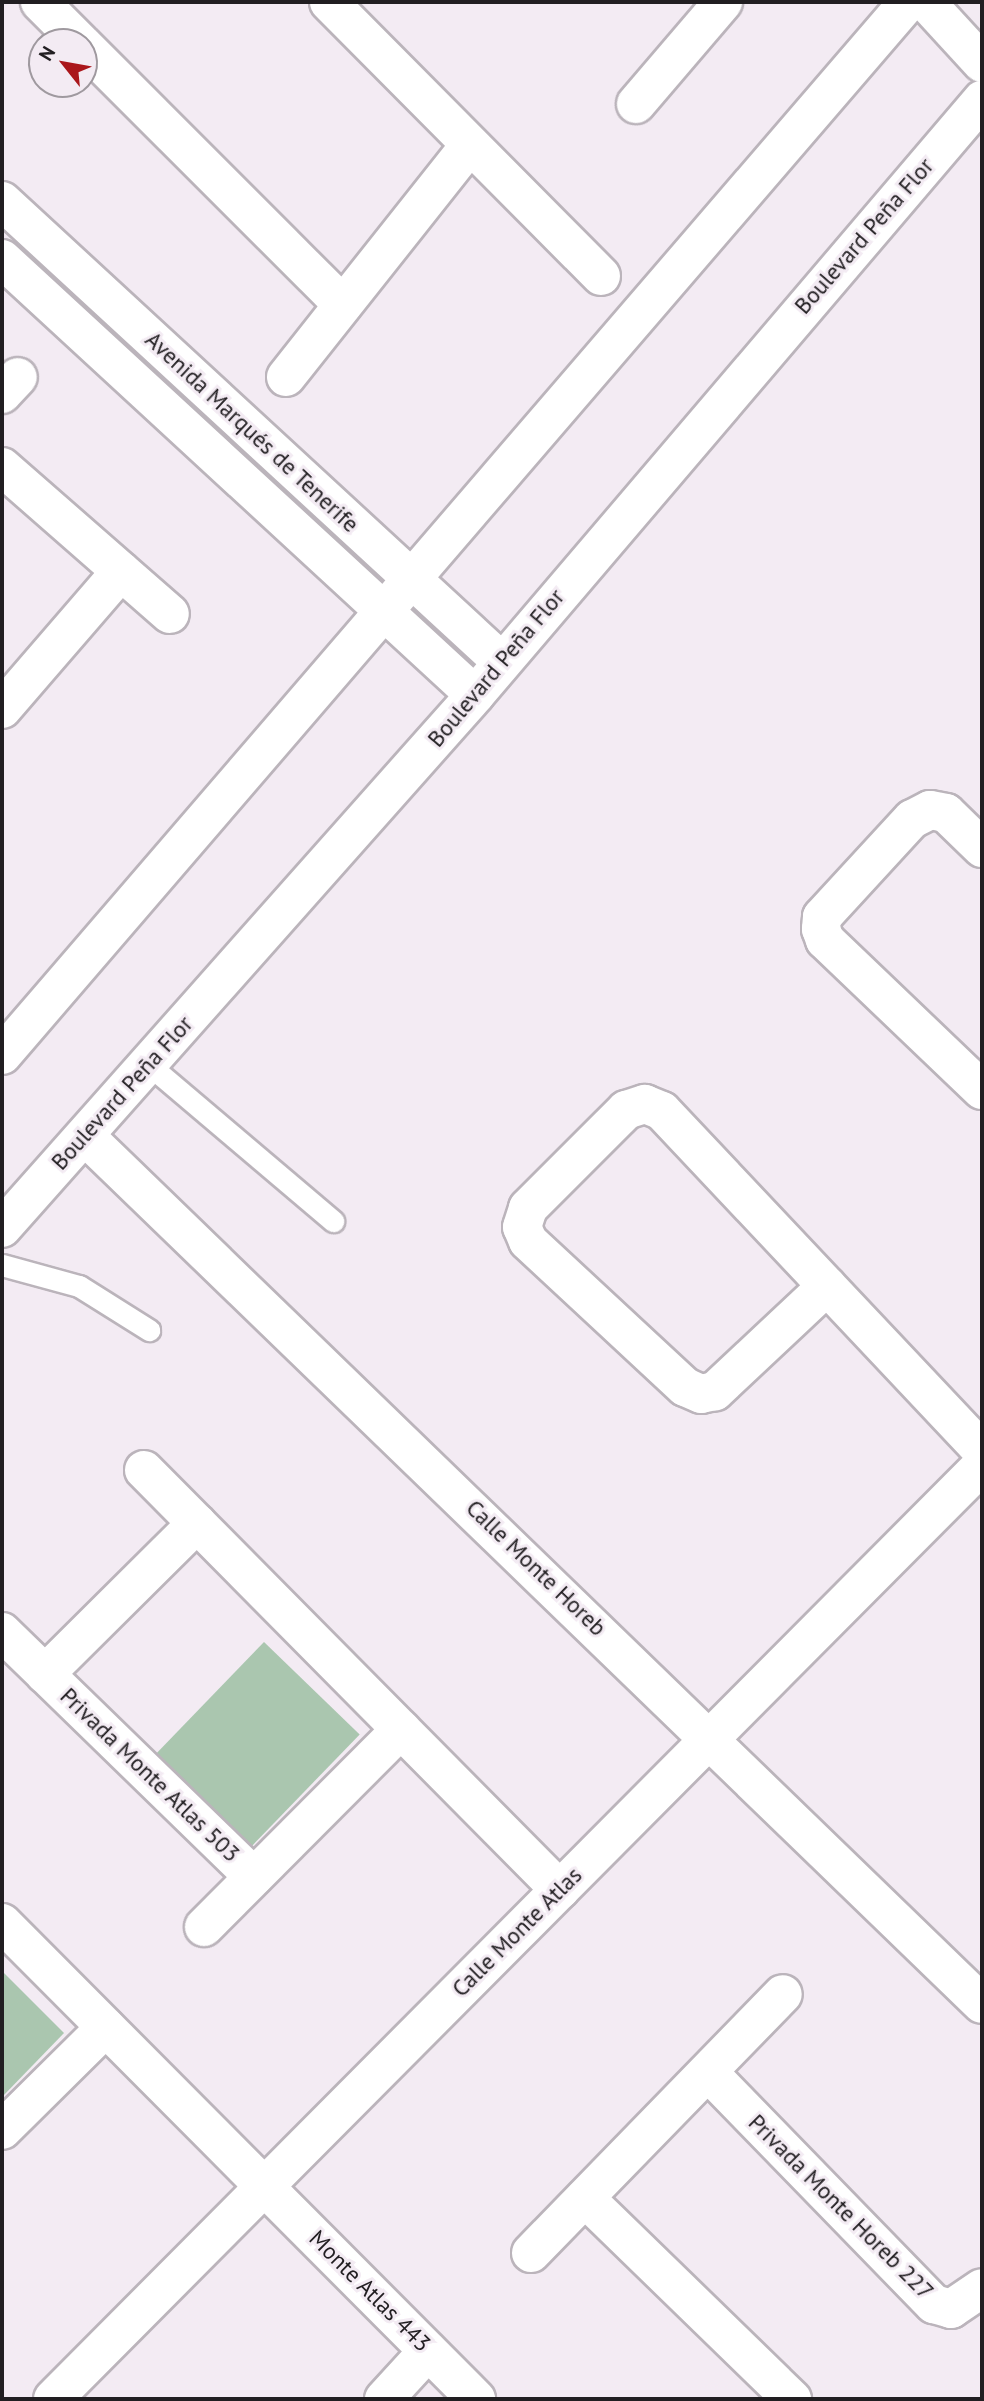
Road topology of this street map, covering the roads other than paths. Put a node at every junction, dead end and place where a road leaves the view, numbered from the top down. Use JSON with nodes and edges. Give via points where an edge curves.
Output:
{"nodes":[{"id":1,"x":40,"y":2,"type":"edge"},
{"id":2,"x":329,"y":2,"type":"edge"},
{"id":3,"x":908,"y":2,"type":"edge"},
{"id":4,"x":926,"y":2,"type":"edge"},
{"id":5,"x":704,"y":9,"type":"edge"},
{"id":6,"x":66,"y":28,"type":"edge"},
{"id":7,"x":98,"y":60,"type":"edge"},
{"id":8,"x":982,"y":63,"type":"edge"},
{"id":9,"x":982,"y":100,"type":"edge"},
{"id":10,"x":636,"y":104,"type":"dead end"},
{"id":11,"x":470,"y":145,"type":"junction"},
{"id":12,"x":2,"y":201,"type":"edge"},
{"id":13,"x":2,"y":259,"type":"edge"},
{"id":14,"x":601,"y":276,"type":"dead end"},
{"id":15,"x":343,"y":305,"type":"junction"},
{"id":16,"x":286,"y":377,"type":"dead end"},
{"id":17,"x":2,"y":467,"type":"edge"},
{"id":18,"x":121,"y":571,"type":"junction"},
{"id":19,"x":414,"y":582,"type":"junction"},
{"id":20,"x":170,"y":614,"type":"dead end"},
{"id":21,"x":384,"y":614,"type":"junction"},
{"id":22,"x":502,"y":662,"type":"junction"},
{"id":23,"x":475,"y":695,"type":"junction"},
{"id":24,"x":2,"y":709,"type":"edge"},
{"id":25,"x":982,"y":848,"type":"edge"},
{"id":26,"x":2,"y":1055,"type":"edge"},
{"id":27,"x":148,"y":1064,"type":"junction"},
{"id":28,"x":982,"y":1090,"type":"edge"},
{"id":29,"x":85,"y":1136,"type":"junction"},
{"id":30,"x":333,"y":1221,"type":"dead end"},
{"id":31,"x":2,"y":1228,"type":"edge"},
{"id":32,"x":2,"y":1265,"type":"edge"},
{"id":33,"x":827,"y":1286,"type":"junction"},
{"id":34,"x":149,"y":1330,"type":"dead end"},
{"id":35,"x":982,"y":1450,"type":"edge"},
{"id":36,"x":982,"y":1465,"type":"edge"},
{"id":37,"x":144,"y":1470,"type":"dead end"},
{"id":38,"x":197,"y":1523,"type":"junction"},
{"id":39,"x":2,"y":1632,"type":"edge"},
{"id":40,"x":46,"y":1674,"type":"junction"},
{"id":41,"x":401,"y":1729,"type":"junction"},
{"id":42,"x":712,"y":1736,"type":"junction"},
{"id":43,"x":254,"y":1877,"type":"junction"},
{"id":44,"x":560,"y":1890,"type":"junction"},
{"id":45,"x":2,"y":1923,"type":"edge"},
{"id":46,"x":204,"y":1927,"type":"dead end"},
{"id":47,"x":783,"y":1994,"type":"dead end"},
{"id":48,"x":982,"y":2004,"type":"edge"},
{"id":49,"x":106,"y":2027,"type":"junction"},
{"id":50,"x":708,"y":2072,"type":"junction"},
{"id":51,"x":2,"y":2130,"type":"edge"},
{"id":52,"x":263,"y":2183,"type":"junction"},
{"id":53,"x":585,"y":2198,"type":"junction"},
{"id":54,"x":531,"y":2253,"type":"dead end"},
{"id":55,"x":982,"y":2288,"type":"edge"},
{"id":56,"x":429,"y":2351,"type":"junction"},
{"id":57,"x":52,"y":2399,"type":"edge"},
{"id":58,"x":384,"y":2399,"type":"edge"},
{"id":59,"x":476,"y":2399,"type":"edge"},
{"id":60,"x":792,"y":2399,"type":"edge"}],
"edges":[{"from":1,"to":6,"type":"street"},
{"from":2,"to":11,"type":"street"},
{"from":3,"to":19,"type":"street"},
{"from":4,"to":8,"type":"street"},
{"from":5,"to":10,"type":"street"},
{"from":7,"to":15,"type":"street"},
{"from":9,"to":22,"type":"street","name":"Boulevard Peña Flor"},
{"from":11,"to":14,"type":"street"},
{"from":11,"to":15,"type":"street"},
{"from":12,"to":19,"type":"street","name":"Avenida Marqués de Tenerife"},
{"from":13,"to":21,"type":"street","name":"Avenida Marqués de Tenerife"},
{"from":15,"to":16,"type":"street"},
{"from":17,"to":18,"type":"street"},
{"from":18,"to":20,"type":"street"},
{"from":18,"to":24,"type":"street"},
{"from":19,"to":21,"type":"street"},
{"from":19,"to":22,"type":"street","name":"Avenida Marqués de Tenerife"},
{"from":21,"to":23,"type":"street","name":"Avenida Marqués de Tenerife"},
{"from":21,"to":26,"type":"street"},
{"from":22,"to":23,"type":"street","name":"Boulevard Peña Flor"},
{"from":23,"to":27,"type":"street","name":"Boulevard Peña Flor"},
{"from":25,"to":28,"type":"street","via":[[946,813],[930,810],[912,819],[822,917],[821,929],[825,940]]},
{"from":27,"to":29,"type":"street","name":"Boulevard Peña Flor"},
{"from":27,"to":30,"type":"lane"},
{"from":29,"to":31,"type":"street","name":"Boulevard Peña Flor"},
{"from":29,"to":42,"type":"street","name":"Calle Monte Horeb"},
{"from":32,"to":34,"type":"lane","via":[[79,1286]]},
{"from":33,"to":33,"type":"street","via":[[662,1111],[645,1104],[626,1110],[528,1208],[522,1227],[547,1259],[685,1387],[701,1394],[715,1391]]},
{"from":33,"to":35,"type":"street"},
{"from":36,"to":42,"type":"street","name":"Calle Monte Atlas"},
{"from":37,"to":38,"type":"street"},
{"from":38,"to":40,"type":"street","name":"Privada Monte Atlas 503"},
{"from":38,"to":41,"type":"street"},
{"from":39,"to":40,"type":"street","name":"Privada Monte Atlas 503"},
{"from":40,"to":43,"type":"street","name":"Privada Monte Atlas 503"},
{"from":41,"to":43,"type":"street","name":"Privada Monte Atlas 503"},
{"from":41,"to":44,"type":"street"},
{"from":42,"to":44,"type":"street","name":"Calle Monte Atlas"},
{"from":42,"to":48,"type":"street","name":"Calle Monte Horeb"},
{"from":43,"to":46,"type":"street","name":"Privada Monte Atlas 503"},
{"from":44,"to":52,"type":"street","name":"Calle Monte Atlas"},
{"from":45,"to":49,"type":"street","name":"Monte Atlas 443"},
{"from":47,"to":50,"type":"street"},
{"from":49,"to":51,"type":"street"},
{"from":49,"to":52,"type":"street","name":"Monte Atlas 443"},
{"from":50,"to":53,"type":"street"},
{"from":50,"to":55,"type":"street","name":"Privada Monte Horeb 227","via":[[934,2304],[951,2309]]},
{"from":52,"to":56,"type":"street","name":"Monte Atlas 443"},
{"from":52,"to":57,"type":"street","name":"Calle Monte Atlas"},
{"from":53,"to":54,"type":"street"},
{"from":53,"to":60,"type":"street"},
{"from":56,"to":58,"type":"street"},
{"from":56,"to":59,"type":"street","name":"Monte Atlas 443"}]}
